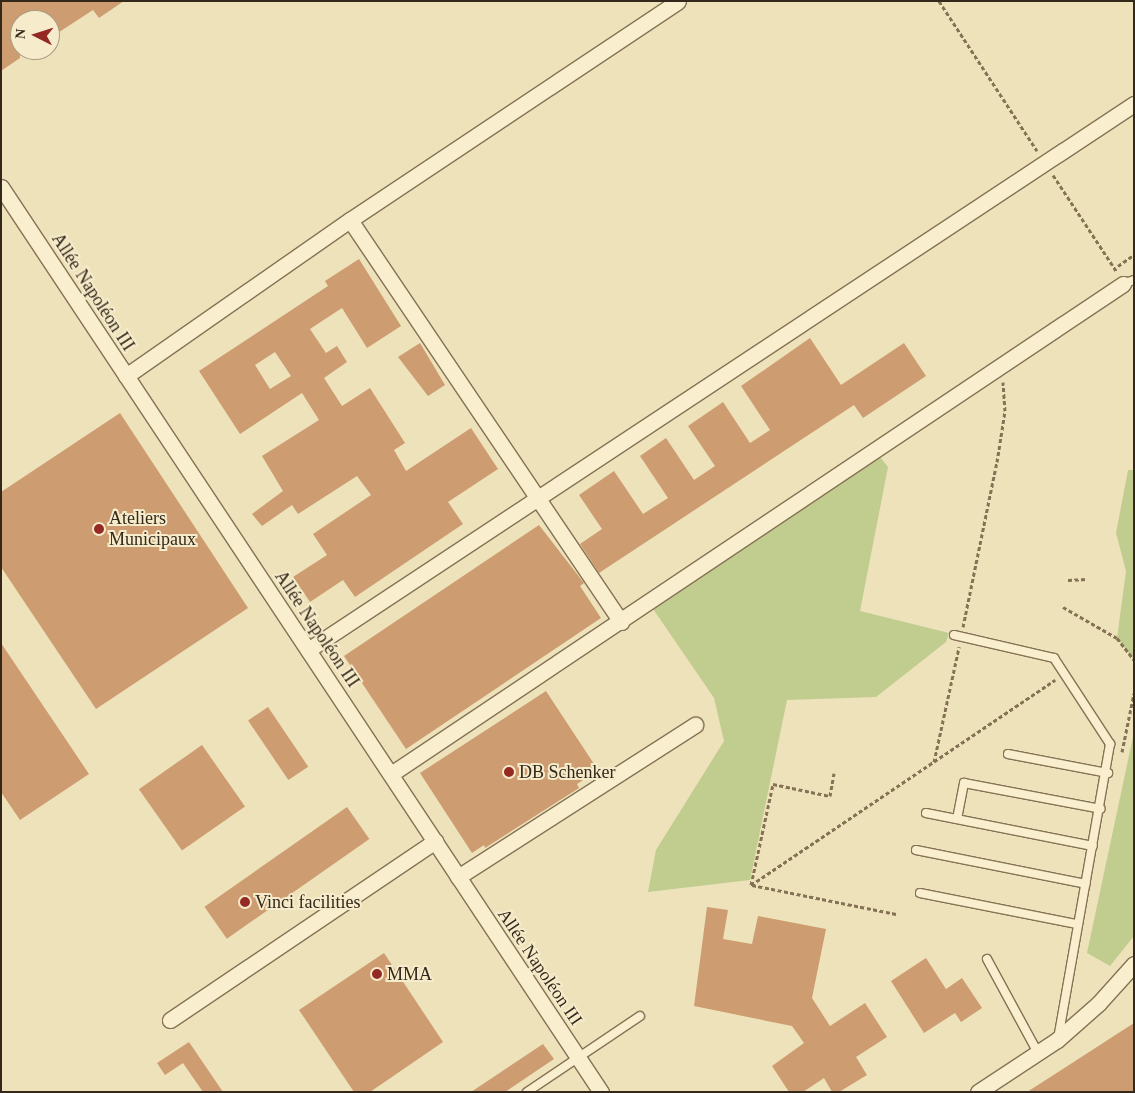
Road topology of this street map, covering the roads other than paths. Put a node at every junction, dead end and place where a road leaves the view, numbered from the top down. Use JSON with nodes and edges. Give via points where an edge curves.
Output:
{"nodes":[{"id":1,"x":678,"y":1,"type":"edge"},
{"id":2,"x":1134,"y":104,"type":"edge"},
{"id":3,"x":1,"y":187,"type":"edge"},
{"id":4,"x":350,"y":220,"type":"junction"},
{"id":5,"x":1128,"y":282,"type":"edge"},
{"id":6,"x":126,"y":376,"type":"junction"},
{"id":7,"x":539,"y":500,"type":"junction"},
{"id":8,"x":621,"y":622,"type":"junction"},
{"id":9,"x":958,"y":636,"type":"road end"},
{"id":10,"x":308,"y":650,"type":"junction"},
{"id":11,"x":695,"y":725,"type":"dead end"},
{"id":12,"x":1008,"y":754,"type":"dead end"},
{"id":13,"x":1108,"y":773,"type":"junction"},
{"id":14,"x":391,"y":774,"type":"junction"},
{"id":15,"x":1101,"y":809,"type":"junction"},
{"id":16,"x":926,"y":813,"type":"dead end"},
{"id":17,"x":957,"y":819,"type":"junction"},
{"id":18,"x":435,"y":841,"type":"junction"},
{"id":19,"x":1093,"y":846,"type":"junction"},
{"id":20,"x":916,"y":850,"type":"dead end"},
{"id":21,"x":458,"y":877,"type":"junction"},
{"id":22,"x":1086,"y":884,"type":"junction"},
{"id":23,"x":920,"y":893,"type":"dead end"},
{"id":24,"x":1077,"y":924,"type":"junction"},
{"id":25,"x":987,"y":959,"type":"dead end"},
{"id":26,"x":1134,"y":964,"type":"edge"},
{"id":27,"x":640,"y":1016,"type":"dead end"},
{"id":28,"x":170,"y":1020,"type":"dead end"},
{"id":29,"x":1057,"y":1040,"type":"junction"},
{"id":30,"x":1038,"y":1053,"type":"junction"},
{"id":31,"x":578,"y":1057,"type":"junction"},
{"id":32,"x":527,"y":1092,"type":"edge"},
{"id":33,"x":601,"y":1092,"type":"edge"},
{"id":34,"x":978,"y":1092,"type":"edge"}],
"edges":[{"from":1,"to":4,"type":"street"},
{"from":2,"to":7,"type":"street"},
{"from":3,"to":6,"type":"street","name":"Allée Napoléon III"},
{"from":4,"to":6,"type":"street"},
{"from":4,"to":7,"type":"street"},
{"from":5,"to":8,"type":"street"},
{"from":6,"to":10,"type":"street","name":"Allée Napoléon III"},
{"from":7,"to":8,"type":"street"},
{"from":7,"to":10,"type":"street"},
{"from":8,"to":14,"type":"street"},
{"from":9,"to":13,"type":"lane","via":[[1054,658],[1110,744]]},
{"from":10,"to":14,"type":"street","name":"Allée Napoléon III"},
{"from":11,"to":21,"type":"street"},
{"from":12,"to":13,"type":"lane"},
{"from":13,"to":15,"type":"lane"},
{"from":14,"to":18,"type":"street","name":"Allée Napoléon III"},
{"from":15,"to":17,"type":"lane","via":[[964,783]]},
{"from":15,"to":19,"type":"lane"},
{"from":16,"to":17,"type":"lane"},
{"from":17,"to":19,"type":"lane"},
{"from":18,"to":21,"type":"street","name":"Allée Napoléon III"},
{"from":18,"to":28,"type":"street"},
{"from":19,"to":22,"type":"lane"},
{"from":20,"to":22,"type":"lane"},
{"from":21,"to":31,"type":"street","name":"Allée Napoléon III"},
{"from":22,"to":24,"type":"lane"},
{"from":23,"to":24,"type":"lane"},
{"from":24,"to":29,"type":"lane"},
{"from":25,"to":30,"type":"lane"},
{"from":26,"to":29,"type":"street","via":[[1098,1004]]},
{"from":27,"to":31,"type":"lane"},
{"from":29,"to":30,"type":"street"},
{"from":30,"to":34,"type":"street"},
{"from":31,"to":32,"type":"lane"},
{"from":31,"to":33,"type":"street","name":"Allée Napoléon III"}]}
